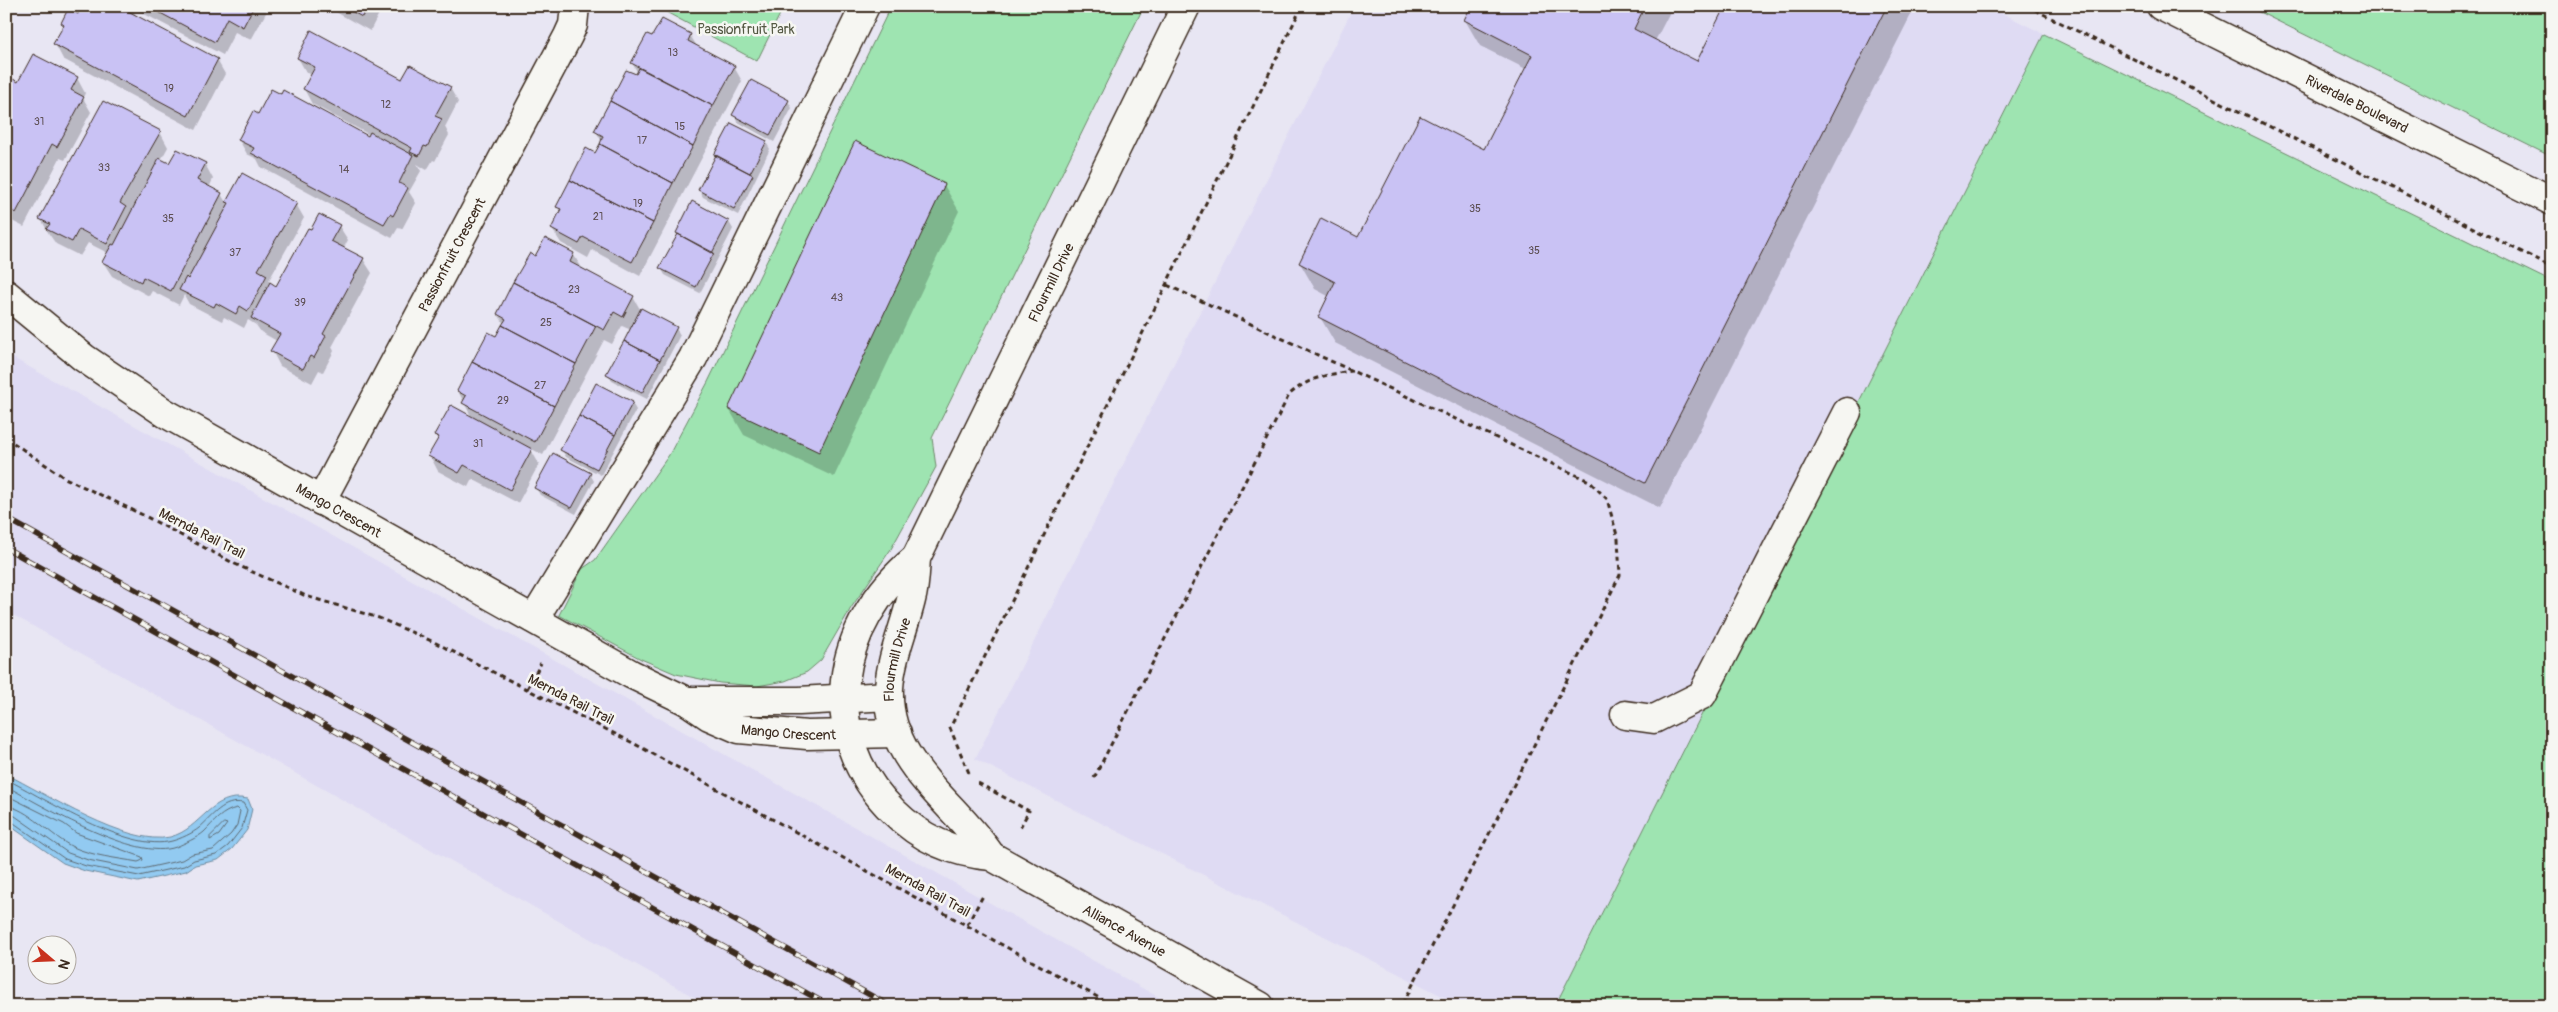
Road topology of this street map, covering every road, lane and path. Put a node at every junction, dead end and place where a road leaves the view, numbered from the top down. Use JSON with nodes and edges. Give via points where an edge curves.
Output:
{"nodes":[{"id":1,"x":575,"y":6,"type":"edge"},
{"id":2,"x":865,"y":6,"type":"edge"},
{"id":3,"x":1186,"y":6,"type":"edge"},
{"id":4,"x":1302,"y":6,"type":"edge"},
{"id":5,"x":2027,"y":6,"type":"edge"},
{"id":6,"x":2161,"y":6,"type":"edge"},
{"id":7,"x":2552,"y":201,"type":"edge"},
{"id":8,"x":2552,"y":267,"type":"edge"},
{"id":9,"x":1167,"y":285,"type":"junction"},
{"id":10,"x":6,"y":294,"type":"edge"},
{"id":11,"x":1352,"y":372,"type":"junction"},
{"id":12,"x":1847,"y":412,"type":"dead end"},
{"id":13,"x":6,"y":438,"type":"edge"},
{"id":14,"x":321,"y":501,"type":"junction"},
{"id":15,"x":916,"y":558,"type":"junction"},
{"id":16,"x":534,"y":619,"type":"junction"},
{"id":17,"x":890,"y":696,"type":"junction"},
{"id":18,"x":845,"y":698,"type":"junction"},
{"id":19,"x":687,"y":701,"type":"junction"},
{"id":20,"x":1625,"y":716,"type":"dead end"},
{"id":21,"x":896,"y":732,"type":"junction"},
{"id":22,"x":848,"y":734,"type":"junction"},
{"id":23,"x":1094,"y":778,"type":"dead end"},
{"id":24,"x":996,"y":859,"type":"junction"},
{"id":25,"x":967,"y":925,"type":"junction"},
{"id":26,"x":1114,"y":1006,"type":"edge"},
{"id":27,"x":1260,"y":1006,"type":"edge"},
{"id":28,"x":1402,"y":1006,"type":"edge"}],
"edges":[{"from":1,"to":14,"type":"street","name":"Passionfruit Crescent","via":[[568,36]]},
{"from":2,"to":16,"type":"street","via":[[693,358]]},
{"from":3,"to":15,"type":"street","name":"Flourmill Drive"},
{"from":4,"to":9,"type":"path"},
{"from":5,"to":8,"type":"path"},
{"from":6,"to":7,"type":"street","name":"Riverdale Boulevard"},
{"from":9,"to":11,"type":"path"},
{"from":9,"to":24,"type":"path","via":[[950,728],[972,779],[1029,812]]},
{"from":10,"to":14,"type":"street","name":"Mango Crescent","via":[[125,388]]},
{"from":11,"to":23,"type":"path","via":[[1318,377],[1289,395]]},
{"from":11,"to":28,"type":"path","via":[[1589,481],[1607,499],[1618,539],[1620,575]]},
{"from":12,"to":20,"type":"street","via":[[1702,695],[1654,719]]},
{"from":13,"to":25,"type":"path","name":"Mernda Rail Trail","via":[[65,478],[235,564],[306,596],[379,618],[434,642],[725,792]]},
{"from":14,"to":16,"type":"street","name":"Mango Crescent"},
{"from":15,"to":17,"type":"street","name":"Flourmill Drive","via":[[911,600],[894,660]]},
{"from":15,"to":18,"type":"street","name":"Flourmill Drive","via":[[887,584],[873,602],[848,657]]},
{"from":16,"to":19,"type":"street","name":"Mango Crescent","via":[[651,685]]},
{"from":17,"to":18,"type":"street","name":"Mango Crescent"},
{"from":17,"to":21,"type":"street","name":"Flourmill Drive"},
{"from":18,"to":19,"type":"street","name":"Mango Crescent"},
{"from":18,"to":22,"type":"street","name":"Flourmill Drive"},
{"from":19,"to":22,"type":"street","name":"Mango Crescent","via":[[709,716],[739,729],[807,736]]},
{"from":21,"to":22,"type":"street","name":"Mango Crescent"},
{"from":21,"to":24,"type":"street","name":"Alliance Avenue","via":[[925,781]]},
{"from":22,"to":24,"type":"street","name":"Alliance Avenue","via":[[867,781],[901,819],[940,845]]},
{"from":24,"to":25,"type":"path"},
{"from":24,"to":27,"type":"street","name":"Alliance Avenue"},
{"from":25,"to":26,"type":"path","name":"Mernda Rail Trail"}]}
